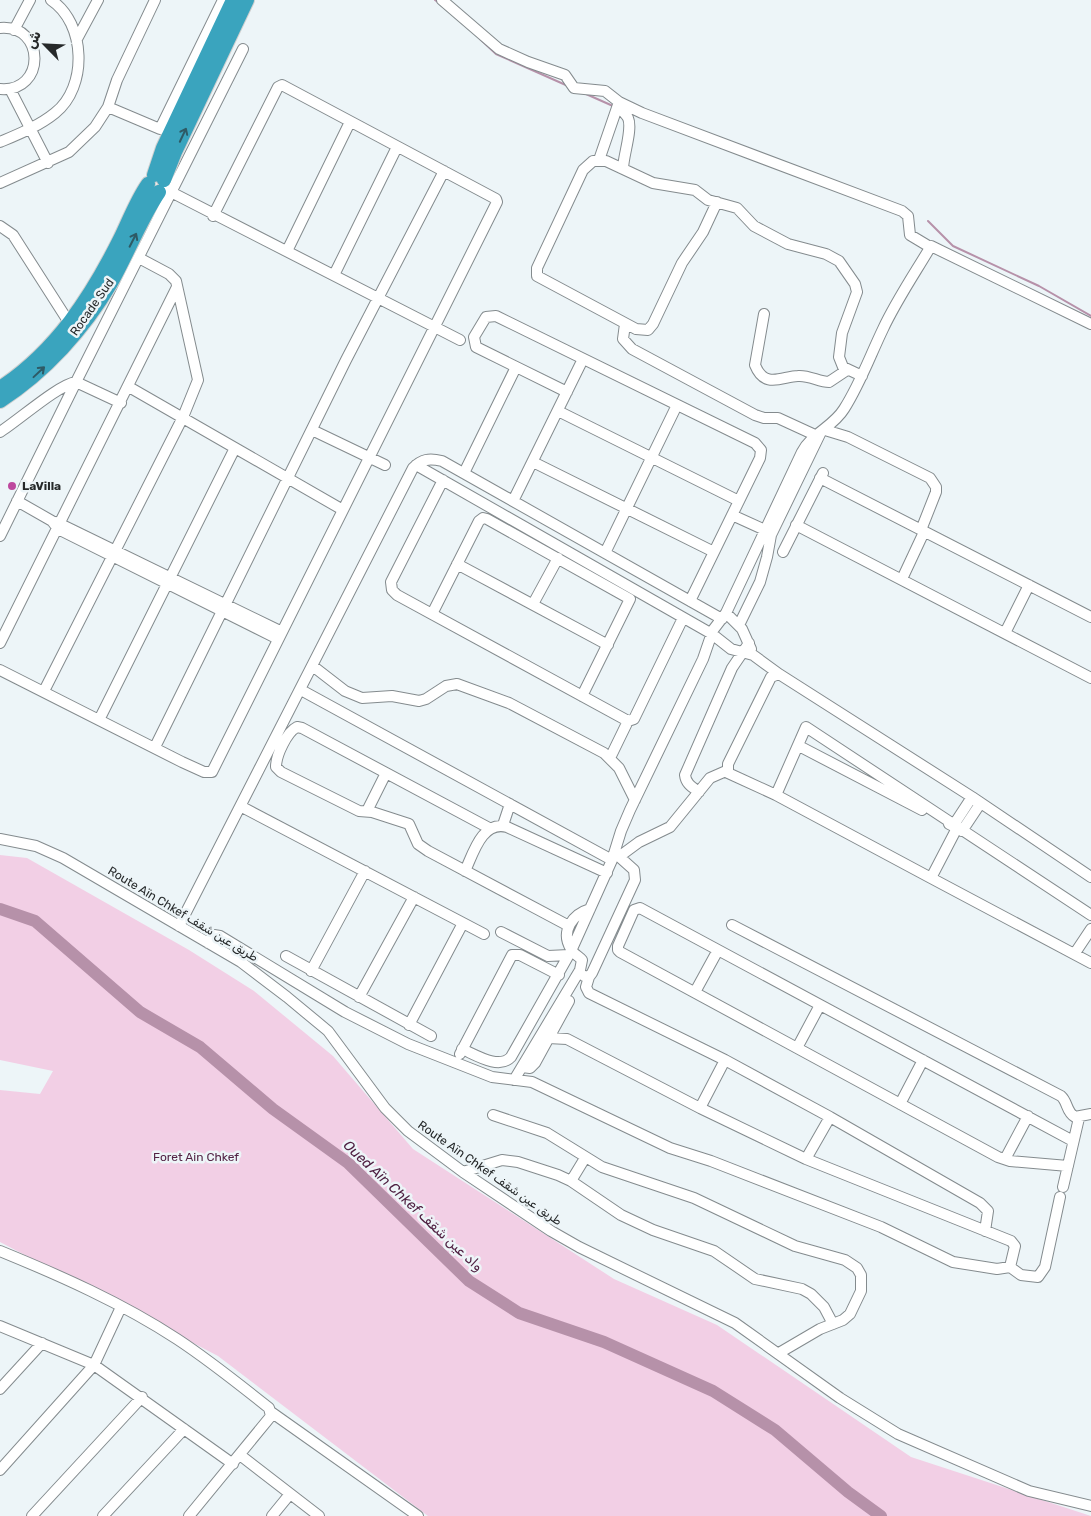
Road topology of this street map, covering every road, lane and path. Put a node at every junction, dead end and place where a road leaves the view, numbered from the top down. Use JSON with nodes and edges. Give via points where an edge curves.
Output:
{"nodes":[{"id":1,"x":30,"y":0,"type":"edge"},
{"id":2,"x":50,"y":0,"type":"edge"},
{"id":3,"x":98,"y":0,"type":"edge"},
{"id":4,"x":155,"y":0,"type":"edge"},
{"id":5,"x":223,"y":0,"type":"edge"},
{"id":6,"x":233,"y":0,"type":"edge"},
{"id":7,"x":247,"y":0,"type":"edge"},
{"id":8,"x":442,"y":0,"type":"edge"},
{"id":9,"x":0,"y":28,"type":"edge"},
{"id":10,"x":14,"y":30,"type":"junction"},
{"id":11,"x":78,"y":39,"type":"junction"},
{"id":12,"x":243,"y":49,"type":"dead end"},
{"id":13,"x":5,"y":89,"type":"edge"},
{"id":14,"x":618,"y":104,"type":"junction"},
{"id":15,"x":108,"y":107,"type":"junction"},
{"id":16,"x":350,"y":122,"type":"junction"},
{"id":17,"x":31,"y":128,"type":"junction"},
{"id":18,"x":0,"y":142,"type":"edge"},
{"id":19,"x":397,"y":147,"type":"junction"},
{"id":20,"x":599,"y":160,"type":"junction"},
{"id":21,"x":48,"y":163,"type":"junction"},
{"id":22,"x":623,"y":169,"type":"junction"},
{"id":23,"x":444,"y":171,"type":"junction"},
{"id":24,"x":0,"y":183,"type":"edge"},
{"id":25,"x":160,"y":185,"type":"junction"},
{"id":26,"x":717,"y":202,"type":"junction"},
{"id":27,"x":213,"y":216,"type":"junction"},
{"id":28,"x":0,"y":226,"type":"edge"},
{"id":29,"x":930,"y":247,"type":"junction"},
{"id":30,"x":287,"y":251,"type":"junction"},
{"id":31,"x":139,"y":258,"type":"junction"},
{"id":32,"x":334,"y":275,"type":"junction"},
{"id":33,"x":177,"y":287,"type":"junction"},
{"id":34,"x":378,"y":299,"type":"junction"},
{"id":35,"x":764,"y":314,"type":"dead end"},
{"id":36,"x":70,"y":324,"type":"junction"},
{"id":37,"x":625,"y":324,"type":"junction"},
{"id":38,"x":1091,"y":324,"type":"edge"},
{"id":39,"x":434,"y":326,"type":"junction"},
{"id":40,"x":460,"y":340,"type":"dead end"},
{"id":41,"x":583,"y":359,"type":"junction"},
{"id":42,"x":516,"y":367,"type":"junction"},
{"id":43,"x":847,"y":370,"type":"junction"},
{"id":44,"x":862,"y":376,"type":"junction"},
{"id":45,"x":76,"y":382,"type":"junction"},
{"id":46,"x":129,"y":387,"type":"junction"},
{"id":47,"x":0,"y":388,"type":"edge"},
{"id":48,"x":567,"y":392,"type":"junction"},
{"id":49,"x":0,"y":401,"type":"edge"},
{"id":50,"x":121,"y":403,"type":"junction"},
{"id":51,"x":677,"y":405,"type":"junction"},
{"id":52,"x":558,"y":411,"type":"junction"},
{"id":53,"x":183,"y":417,"type":"junction"},
{"id":54,"x":312,"y":430,"type":"junction"},
{"id":55,"x":0,"y":432,"type":"edge"},
{"id":56,"x":820,"y":432,"type":"junction"},
{"id":57,"x":235,"y":448,"type":"junction"},
{"id":58,"x":370,"y":458,"type":"junction"},
{"id":59,"x":652,"y":458,"type":"junction"},
{"id":60,"x":533,"y":462,"type":"junction"},
{"id":61,"x":385,"y":465,"type":"dead end"},
{"id":62,"x":416,"y":465,"type":"junction"},
{"id":63,"x":464,"y":473,"type":"junction"},
{"id":64,"x":288,"y":479,"type":"junction"},
{"id":65,"x":442,"y":480,"type":"junction"},
{"id":66,"x":17,"y":501,"type":"junction"},
{"id":67,"x":513,"y":501,"type":"junction"},
{"id":68,"x":739,"y":501,"type":"junction"},
{"id":69,"x":627,"y":509,"type":"junction"},
{"id":70,"x":343,"y":510,"type":"junction"},
{"id":71,"x":732,"y":515,"type":"junction"},
{"id":72,"x":57,"y":524,"type":"junction"},
{"id":73,"x":796,"y":525,"type":"junction"},
{"id":74,"x":765,"y":530,"type":"junction"},
{"id":75,"x":923,"y":531,"type":"junction"},
{"id":76,"x":0,"y":535,"type":"edge"},
{"id":77,"x":114,"y":552,"type":"junction"},
{"id":78,"x":714,"y":552,"type":"junction"},
{"id":79,"x":783,"y":552,"type":"dead end"},
{"id":80,"x":605,"y":553,"type":"junction"},
{"id":81,"x":558,"y":558,"type":"junction"},
{"id":82,"x":457,"y":564,"type":"junction"},
{"id":83,"x":168,"y":579,"type":"junction"},
{"id":84,"x":902,"y":579,"type":"junction"},
{"id":85,"x":1028,"y":585,"type":"junction"},
{"id":86,"x":690,"y":601,"type":"junction"},
{"id":87,"x":532,"y":604,"type":"junction"},
{"id":88,"x":224,"y":607,"type":"junction"},
{"id":89,"x":432,"y":614,"type":"junction"},
{"id":90,"x":724,"y":616,"type":"junction"},
{"id":91,"x":1091,"y":617,"type":"edge"},
{"id":92,"x":683,"y":618,"type":"junction"},
{"id":93,"x":739,"y":625,"type":"junction"},
{"id":94,"x":1005,"y":633,"type":"junction"},
{"id":95,"x":712,"y":634,"type":"junction"},
{"id":96,"x":280,"y":636,"type":"junction"},
{"id":97,"x":0,"y":643,"type":"edge"},
{"id":98,"x":749,"y":644,"type":"junction"},
{"id":99,"x":608,"y":645,"type":"junction"},
{"id":100,"x":741,"y":653,"type":"junction"},
{"id":101,"x":754,"y":655,"type":"junction"},
{"id":102,"x":314,"y":667,"type":"junction"},
{"id":103,"x":0,"y":670,"type":"edge"},
{"id":104,"x":779,"y":674,"type":"junction"},
{"id":105,"x":1091,"y":678,"type":"edge"},
{"id":106,"x":302,"y":690,"type":"junction"},
{"id":107,"x":44,"y":691,"type":"junction"},
{"id":108,"x":582,"y":696,"type":"junction"},
{"id":109,"x":99,"y":720,"type":"junction"},
{"id":110,"x":628,"y":721,"type":"junction"},
{"id":111,"x":280,"y":742,"type":"junction"},
{"id":112,"x":799,"y":746,"type":"junction"},
{"id":113,"x":155,"y":747,"type":"junction"},
{"id":114,"x":610,"y":758,"type":"junction"},
{"id":115,"x":726,"y":770,"type":"junction"},
{"id":116,"x":386,"y":773,"type":"junction"},
{"id":117,"x":699,"y":792,"type":"junction"},
{"id":118,"x":776,"y":795,"type":"junction"},
{"id":119,"x":636,"y":800,"type":"junction"},
{"id":120,"x":976,"y":801,"type":"junction"},
{"id":121,"x":510,"y":804,"type":"junction"},
{"id":122,"x":242,"y":807,"type":"junction"},
{"id":123,"x":367,"y":811,"type":"junction"},
{"id":124,"x":502,"y":825,"type":"junction"},
{"id":125,"x":489,"y":828,"type":"junction"},
{"id":126,"x":958,"y":829,"type":"junction"},
{"id":127,"x":0,"y":839,"type":"edge"},
{"id":128,"x":616,"y":857,"type":"junction"},
{"id":129,"x":365,"y":871,"type":"junction"},
{"id":130,"x":465,"y":871,"type":"junction"},
{"id":131,"x":607,"y":873,"type":"junction"},
{"id":132,"x":1091,"y":877,"type":"edge"},
{"id":133,"x":931,"y":878,"type":"junction"},
{"id":134,"x":414,"y":897,"type":"junction"},
{"id":135,"x":590,"y":909,"type":"junction"},
{"id":136,"x":1091,"y":915,"type":"edge"},
{"id":137,"x":463,"y":923,"type":"junction"},
{"id":138,"x":615,"y":924,"type":"junction"},
{"id":139,"x":732,"y":925,"type":"dead end"},
{"id":140,"x":179,"y":926,"type":"junction"},
{"id":141,"x":569,"y":926,"type":"junction"},
{"id":142,"x":626,"y":929,"type":"junction"},
{"id":143,"x":1091,"y":929,"type":"edge"},
{"id":144,"x":501,"y":932,"type":"dead end"},
{"id":145,"x":484,"y":934,"type":"dead end"},
{"id":146,"x":208,"y":943,"type":"junction"},
{"id":147,"x":718,"y":950,"type":"junction"},
{"id":148,"x":570,"y":953,"type":"junction"},
{"id":149,"x":1075,"y":953,"type":"junction"},
{"id":150,"x":286,"y":956,"type":"dead end"},
{"id":151,"x":1091,"y":963,"type":"edge"},
{"id":152,"x":311,"y":971,"type":"junction"},
{"id":153,"x":559,"y":975,"type":"junction"},
{"id":154,"x":583,"y":975,"type":"junction"},
{"id":155,"x":695,"y":992,"type":"junction"},
{"id":156,"x":359,"y":998,"type":"junction"},
{"id":157,"x":820,"y":1005,"type":"junction"},
{"id":158,"x":557,"y":1023,"type":"junction"},
{"id":159,"x":409,"y":1025,"type":"junction"},
{"id":160,"x":431,"y":1036,"type":"dead end"},
{"id":161,"x":548,"y":1038,"type":"junction"},
{"id":162,"x":567,"y":1038,"type":"junction"},
{"id":163,"x":797,"y":1048,"type":"junction"},
{"id":164,"x":462,"y":1049,"type":"junction"},
{"id":165,"x":726,"y":1060,"type":"junction"},
{"id":166,"x":923,"y":1060,"type":"junction"},
{"id":167,"x":455,"y":1063,"type":"junction"},
{"id":168,"x":522,"y":1067,"type":"junction"},
{"id":169,"x":514,"y":1080,"type":"junction"},
{"id":170,"x":900,"y":1104,"type":"junction"},
{"id":171,"x":700,"y":1108,"type":"junction"},
{"id":172,"x":1091,"y":1114,"type":"edge"},
{"id":173,"x":493,"y":1115,"type":"dead end"},
{"id":174,"x":1028,"y":1116,"type":"junction"},
{"id":175,"x":830,"y":1117,"type":"junction"},
{"id":176,"x":1079,"y":1118,"type":"junction"},
{"id":177,"x":1073,"y":1141,"type":"junction"},
{"id":178,"x":585,"y":1158,"type":"junction"},
{"id":179,"x":806,"y":1159,"type":"junction"},
{"id":180,"x":1005,"y":1160,"type":"junction"},
{"id":181,"x":1068,"y":1166,"type":"junction"},
{"id":182,"x":463,"y":1172,"type":"junction"},
{"id":183,"x":571,"y":1181,"type":"junction"},
{"id":184,"x":985,"y":1231,"type":"junction"},
{"id":185,"x":0,"y":1251,"type":"edge"},
{"id":186,"x":1010,"y":1268,"type":"junction"},
{"id":187,"x":121,"y":1307,"type":"junction"},
{"id":188,"x":833,"y":1324,"type":"junction"},
{"id":189,"x":0,"y":1326,"type":"edge"},
{"id":190,"x":42,"y":1343,"type":"junction"},
{"id":191,"x":779,"y":1353,"type":"junction"},
{"id":192,"x":94,"y":1365,"type":"junction"},
{"id":193,"x":0,"y":1389,"type":"edge"},
{"id":194,"x":142,"y":1397,"type":"junction"},
{"id":195,"x":271,"y":1412,"type":"junction"},
{"id":196,"x":184,"y":1429,"type":"junction"},
{"id":197,"x":240,"y":1455,"type":"junction"},
{"id":198,"x":233,"y":1464,"type":"junction"},
{"id":199,"x":0,"y":1470,"type":"edge"},
{"id":200,"x":290,"y":1494,"type":"junction"},
{"id":201,"x":1091,"y":1506,"type":"edge"},
{"id":202,"x":32,"y":1516,"type":"edge"},
{"id":203,"x":103,"y":1516,"type":"edge"},
{"id":204,"x":189,"y":1516,"type":"edge"},
{"id":205,"x":272,"y":1516,"type":"edge"},
{"id":206,"x":319,"y":1516,"type":"edge"},
{"id":207,"x":418,"y":1516,"type":"edge"}],
"edges":[{"from":1,"to":10,"type":"street"},
{"from":2,"to":11,"type":"street","via":[[68,20]]},
{"from":3,"to":11,"type":"street"},
{"from":4,"to":15,"type":"street"},
{"from":5,"to":15,"type":"street","via":[[160,129]]},
{"from":6,"to":25,"type":"highway","name":"Rocade Sud","via":[[163,148]]},
{"from":25,"to":7,"type":"highway","name":"Rocade Sud","one_way":true},
{"from":8,"to":14,"type":"street","via":[[499,48],[565,75],[574,88],[605,91]]},
{"from":9,"to":10,"type":"street"},
{"from":10,"to":13,"type":"street","via":[[31,43],[35,63],[28,79],[20,86]]},
{"from":11,"to":17,"type":"street","via":[[78,64],[67,100],[56,112]]},
{"from":12,"to":25,"type":"street"},
{"from":13,"to":17,"type":"street"},
{"from":14,"to":20,"type":"street"},
{"from":14,"to":22,"type":"street","via":[[629,124]]},
{"from":14,"to":29,"type":"street","via":[[902,211],[908,216],[910,235]]},
{"from":15,"to":21,"type":"street","via":[[85,139]]},
{"from":16,"to":19,"type":"street"},
{"from":16,"to":27,"type":"street","via":[[287,86],[278,87]]},
{"from":16,"to":30,"type":"street"},
{"from":17,"to":18,"type":"street"},
{"from":17,"to":21,"type":"street"},
{"from":19,"to":23,"type":"street"},
{"from":19,"to":32,"type":"street"},
{"from":20,"to":22,"type":"street"},
{"from":20,"to":37,"type":"street","via":[[584,170],[536,272],[541,279]]},
{"from":21,"to":24,"type":"street"},
{"from":22,"to":26,"type":"street","via":[[653,183],[695,190],[708,200]]},
{"from":23,"to":34,"type":"street"},
{"from":23,"to":39,"type":"street","via":[[496,199],[497,206]]},
{"from":25,"to":27,"type":"street"},
{"from":25,"to":31,"type":"street"},
{"from":25,"to":36,"type":"highway","name":"Rocade Sud"},
{"from":49,"to":25,"type":"highway","name":"Rocade Sud","one_way":true,"via":[[27,383],[47,364],[88,317],[110,283]]},
{"from":26,"to":37,"type":"street","via":[[703,232],[682,263],[651,328],[640,331]]},
{"from":26,"to":43,"type":"street","via":[[737,208],[754,226],[788,244],[826,254],[839,261],[848,272],[857,292],[840,345],[841,364]]},
{"from":27,"to":30,"type":"street"},
{"from":28,"to":36,"type":"street","via":[[14,235]]},
{"from":29,"to":38,"type":"street"},
{"from":29,"to":44,"type":"street","via":[[884,327]]},
{"from":30,"to":32,"type":"street"},
{"from":31,"to":33,"type":"street","via":[[172,276]]},
{"from":31,"to":45,"type":"street"},
{"from":32,"to":34,"type":"street"},
{"from":33,"to":46,"type":"street"},
{"from":33,"to":53,"type":"street","via":[[198,380]]},
{"from":34,"to":39,"type":"street"},
{"from":34,"to":54,"type":"street"},
{"from":35,"to":43,"type":"street","via":[[754,365],[766,378],[781,381],[798,376],[829,382]]},
{"from":36,"to":47,"type":"highway","name":"Rocade Sud","via":[[23,371]]},
{"from":37,"to":56,"type":"street","via":[[623,339],[632,349],[755,415],[778,418]]},
{"from":39,"to":40,"type":"street"},
{"from":39,"to":58,"type":"street"},
{"from":41,"to":42,"type":"street","via":[[489,315],[474,337],[474,345]]},
{"from":41,"to":48,"type":"street"},
{"from":41,"to":51,"type":"street"},
{"from":42,"to":48,"type":"street"},
{"from":42,"to":63,"type":"street"},
{"from":43,"to":44,"type":"street"},
{"from":44,"to":56,"type":"street","via":[[843,411]]},
{"from":45,"to":50,"type":"street"},
{"from":45,"to":55,"type":"street","via":[[65,386]]},
{"from":45,"to":66,"type":"street"},
{"from":46,"to":50,"type":"street"},
{"from":46,"to":53,"type":"street"},
{"from":48,"to":52,"type":"street"},
{"from":50,"to":72,"type":"street"},
{"from":51,"to":59,"type":"street"},
{"from":51,"to":68,"type":"street","via":[[755,443],[761,450]]},
{"from":52,"to":59,"type":"street"},
{"from":52,"to":60,"type":"street"},
{"from":53,"to":57,"type":"street"},
{"from":53,"to":77,"type":"street"},
{"from":54,"to":58,"type":"street"},
{"from":54,"to":64,"type":"street"},
{"from":56,"to":74,"type":"street","via":[[802,452]]},
{"from":56,"to":75,"type":"street","via":[[848,437],[930,478],[936,492]]},
{"from":56,"to":93,"type":"street","via":[[771,535],[760,582]]},
{"from":57,"to":64,"type":"street"},
{"from":57,"to":83,"type":"street"},
{"from":58,"to":61,"type":"street"},
{"from":58,"to":70,"type":"street"},
{"from":59,"to":68,"type":"street"},
{"from":59,"to":69,"type":"street"},
{"from":60,"to":67,"type":"street"},
{"from":60,"to":69,"type":"street"},
{"from":62,"to":63,"type":"street","via":[[432,459]]},
{"from":62,"to":65,"type":"street"},
{"from":62,"to":102,"type":"street"},
{"from":63,"to":67,"type":"street"},
{"from":64,"to":70,"type":"street"},
{"from":64,"to":88,"type":"street"},
{"from":65,"to":89,"type":"street","via":[[390,586],[394,593]]},
{"from":65,"to":92,"type":"street"},
{"from":66,"to":72,"type":"street"},
{"from":66,"to":76,"type":"street"},
{"from":67,"to":80,"type":"street"},
{"from":68,"to":71,"type":"street"},
{"from":69,"to":78,"type":"street"},
{"from":69,"to":80,"type":"street"},
{"from":70,"to":96,"type":"street"},
{"from":71,"to":74,"type":"street"},
{"from":71,"to":78,"type":"street"},
{"from":72,"to":77,"type":"street"},
{"from":72,"to":97,"type":"street"},
{"from":73,"to":75,"type":"street","via":[[821,475]]},
{"from":73,"to":79,"type":"street"},
{"from":73,"to":84,"type":"street"},
{"from":74,"to":90,"type":"street"},
{"from":75,"to":84,"type":"street"},
{"from":75,"to":85,"type":"street"},
{"from":77,"to":83,"type":"street"},
{"from":77,"to":107,"type":"street"},
{"from":78,"to":86,"type":"street"},
{"from":80,"to":86,"type":"street"},
{"from":81,"to":82,"type":"street","via":[[483,518]]},
{"from":81,"to":87,"type":"street"},
{"from":81,"to":99,"type":"street","via":[[630,599]]},
{"from":82,"to":87,"type":"street"},
{"from":82,"to":89,"type":"street"},
{"from":83,"to":88,"type":"street"},
{"from":83,"to":109,"type":"street"},
{"from":84,"to":94,"type":"street"},
{"from":85,"to":91,"type":"street"},
{"from":85,"to":94,"type":"street"},
{"from":86,"to":90,"type":"street"},
{"from":87,"to":99,"type":"street"},
{"from":88,"to":96,"type":"street"},
{"from":88,"to":113,"type":"street"},
{"from":89,"to":108,"type":"street"},
{"from":90,"to":93,"type":"street"},
{"from":90,"to":95,"type":"street"},
{"from":92,"to":95,"type":"street"},
{"from":92,"to":110,"type":"street","via":[[634,719]]},
{"from":93,"to":98,"type":"street"},
{"from":94,"to":105,"type":"street"},
{"from":95,"to":100,"type":"street","via":[[725,646]]},
{"from":95,"to":119,"type":"street"},
{"from":96,"to":113,"type":"street","via":[[212,772],[204,772]]},
{"from":98,"to":100,"type":"street"},
{"from":98,"to":101,"type":"street"},
{"from":99,"to":108,"type":"street"},
{"from":100,"to":101,"type":"street"},
{"from":100,"to":117,"type":"street","via":[[685,775],[690,786]]},
{"from":101,"to":104,"type":"street"},
{"from":102,"to":106,"type":"street"},
{"from":102,"to":114,"type":"street","via":[[345,691],[362,698],[392,696],[418,701],[446,686],[461,685],[509,703],[592,745]]},
{"from":103,"to":107,"type":"street"},
{"from":104,"to":115,"type":"street","via":[[771,676]]},
{"from":104,"to":120,"type":"street"},
{"from":106,"to":111,"type":"street"},
{"from":106,"to":121,"type":"street"},
{"from":107,"to":109,"type":"street"},
{"from":108,"to":110,"type":"street"},
{"from":109,"to":113,"type":"street"},
{"from":110,"to":114,"type":"street"},
{"from":111,"to":116,"type":"street","via":[[293,729],[302,728]]},
{"from":111,"to":122,"type":"street"},
{"from":111,"to":123,"type":"street","via":[[277,769],[359,811]]},
{"from":112,"to":118,"type":"street"},
{"from":112,"to":126,"type":"street"},
{"from":112,"to":126,"type":"street","via":[[806,727]]},
{"from":114,"to":119,"type":"street"},
{"from":115,"to":117,"type":"street","via":[[714,774]]},
{"from":115,"to":118,"type":"street"},
{"from":116,"to":123,"type":"street"},
{"from":116,"to":125,"type":"street"},
{"from":117,"to":128,"type":"street","via":[[670,827]]},
{"from":118,"to":133,"type":"street"},
{"from":119,"to":128,"type":"street","via":[[621,832]]},
{"from":120,"to":126,"type":"street"},
{"from":120,"to":132,"type":"street"},
{"from":121,"to":124,"type":"street"},
{"from":121,"to":128,"type":"street"},
{"from":122,"to":129,"type":"street"},
{"from":122,"to":140,"type":"street"},
{"from":123,"to":130,"type":"street","via":[[409,824],[422,847]]},
{"from":124,"to":125,"type":"street"},
{"from":124,"to":131,"type":"street"},
{"from":125,"to":130,"type":"street"},
{"from":126,"to":133,"type":"street"},
{"from":126,"to":136,"type":"street"},
{"from":127,"to":140,"type":"street","name":"Route Aïn Chkef طريق عين شقف","via":[[36,846],[63,858]]},
{"from":128,"to":131,"type":"street"},
{"from":128,"to":138,"type":"street","via":[[634,870],[635,880]]},
{"from":129,"to":134,"type":"street"},
{"from":129,"to":152,"type":"street"},
{"from":130,"to":141,"type":"street"},
{"from":131,"to":135,"type":"street"},
{"from":133,"to":149,"type":"street"},
{"from":134,"to":137,"type":"street"},
{"from":134,"to":156,"type":"street"},
{"from":135,"to":141,"type":"street","via":[[576,915]]},
{"from":135,"to":148,"type":"street"},
{"from":137,"to":145,"type":"street"},
{"from":137,"to":159,"type":"street"},
{"from":138,"to":142,"type":"street"},
{"from":138,"to":154,"type":"street"},
{"from":139,"to":176,"type":"street","via":[[1061,1096],[1071,1115]]},
{"from":140,"to":146,"type":"street","name":"Route Aïn Chkef طريق عين شقف"},
{"from":141,"to":148,"type":"street"},
{"from":142,"to":147,"type":"street","via":[[638,907]]},
{"from":142,"to":155,"type":"street","via":[[619,951]]},
{"from":143,"to":149,"type":"street"},
{"from":144,"to":148,"type":"street","via":[[548,956]]},
{"from":146,"to":167,"type":"street","via":[[214,935],[220,936],[353,1016]]},
{"from":146,"to":182,"type":"street","name":"Route Aïn Chkef طريق عين شقف","via":[[241,962],[318,1022],[349,1057],[391,1114]]},
{"from":147,"to":155,"type":"street"},
{"from":147,"to":157,"type":"street"},
{"from":148,"to":153,"type":"street"},
{"from":148,"to":154,"type":"street","via":[[582,960]]},
{"from":149,"to":151,"type":"street"},
{"from":150,"to":152,"type":"street"},
{"from":152,"to":156,"type":"street"},
{"from":153,"to":164,"type":"street","via":[[509,1060],[499,1063]]},
{"from":153,"to":164,"type":"street","via":[[520,955],[512,955]]},
{"from":154,"to":158,"type":"street"},
{"from":154,"to":165,"type":"street","via":[[589,993]]},
{"from":154,"to":168,"type":"street"},
{"from":155,"to":163,"type":"street"},
{"from":156,"to":159,"type":"street"},
{"from":157,"to":163,"type":"street"},
{"from":157,"to":166,"type":"street"},
{"from":158,"to":161,"type":"street"},
{"from":158,"to":162,"type":"street"},
{"from":159,"to":160,"type":"street"},
{"from":161,"to":162,"type":"street"},
{"from":161,"to":168,"type":"street","via":[[532,1066]]},
{"from":162,"to":171,"type":"street"},
{"from":163,"to":170,"type":"street"},
{"from":164,"to":167,"type":"street"},
{"from":165,"to":171,"type":"street"},
{"from":165,"to":175,"type":"street"},
{"from":166,"to":170,"type":"street"},
{"from":166,"to":174,"type":"street"},
{"from":167,"to":169,"type":"street","via":[[496,1078]]},
{"from":168,"to":169,"type":"street"},
{"from":169,"to":186,"type":"street","via":[[551,1090],[670,1148],[881,1227],[953,1262]]},
{"from":170,"to":180,"type":"street"},
{"from":171,"to":179,"type":"street"},
{"from":172,"to":176,"type":"street"},
{"from":173,"to":178,"type":"street","via":[[547,1133]]},
{"from":174,"to":177,"type":"street"},
{"from":174,"to":180,"type":"street"},
{"from":175,"to":179,"type":"street"},
{"from":175,"to":184,"type":"street","via":[[980,1203],[988,1211]]},
{"from":176,"to":177,"type":"street"},
{"from":177,"to":181,"type":"street"},
{"from":178,"to":183,"type":"street"},
{"from":178,"to":188,"type":"street","via":[[623,1175],[694,1198],[795,1246],[852,1263],[861,1275],[861,1291],[850,1314]]},
{"from":179,"to":184,"type":"street"},
{"from":180,"to":181,"type":"street"},
{"from":181,"to":186,"type":"street","via":[[1043,1273],[1029,1277]]},
{"from":182,"to":183,"type":"street","via":[[502,1160],[538,1167]]},
{"from":182,"to":191,"type":"street","name":"Route Aïn Chkef طريق عين شقف","via":[[565,1239],[727,1318]]},
{"from":183,"to":188,"type":"street","via":[[621,1215],[714,1251],[755,1279],[807,1292],[824,1307]]},
{"from":184,"to":186,"type":"street","via":[[1014,1243]]},
{"from":185,"to":187,"type":"street"},
{"from":187,"to":192,"type":"street"},
{"from":187,"to":195,"type":"street","via":[[178,1340],[225,1373]]},
{"from":188,"to":191,"type":"street"},
{"from":189,"to":190,"type":"street"},
{"from":190,"to":192,"type":"street"},
{"from":190,"to":193,"type":"street"},
{"from":191,"to":201,"type":"street","name":"Route Aïn Chkef طريق عين شقف","via":[[840,1398],[898,1434],[1029,1491]]},
{"from":192,"to":194,"type":"street"},
{"from":192,"to":199,"type":"street"},
{"from":194,"to":196,"type":"street"},
{"from":194,"to":202,"type":"street"},
{"from":195,"to":197,"type":"street"},
{"from":195,"to":207,"type":"street"},
{"from":196,"to":198,"type":"street"},
{"from":196,"to":203,"type":"street"},
{"from":197,"to":198,"type":"street"},
{"from":197,"to":200,"type":"street"},
{"from":198,"to":204,"type":"street"},
{"from":200,"to":205,"type":"street"},
{"from":200,"to":206,"type":"street"}]}
